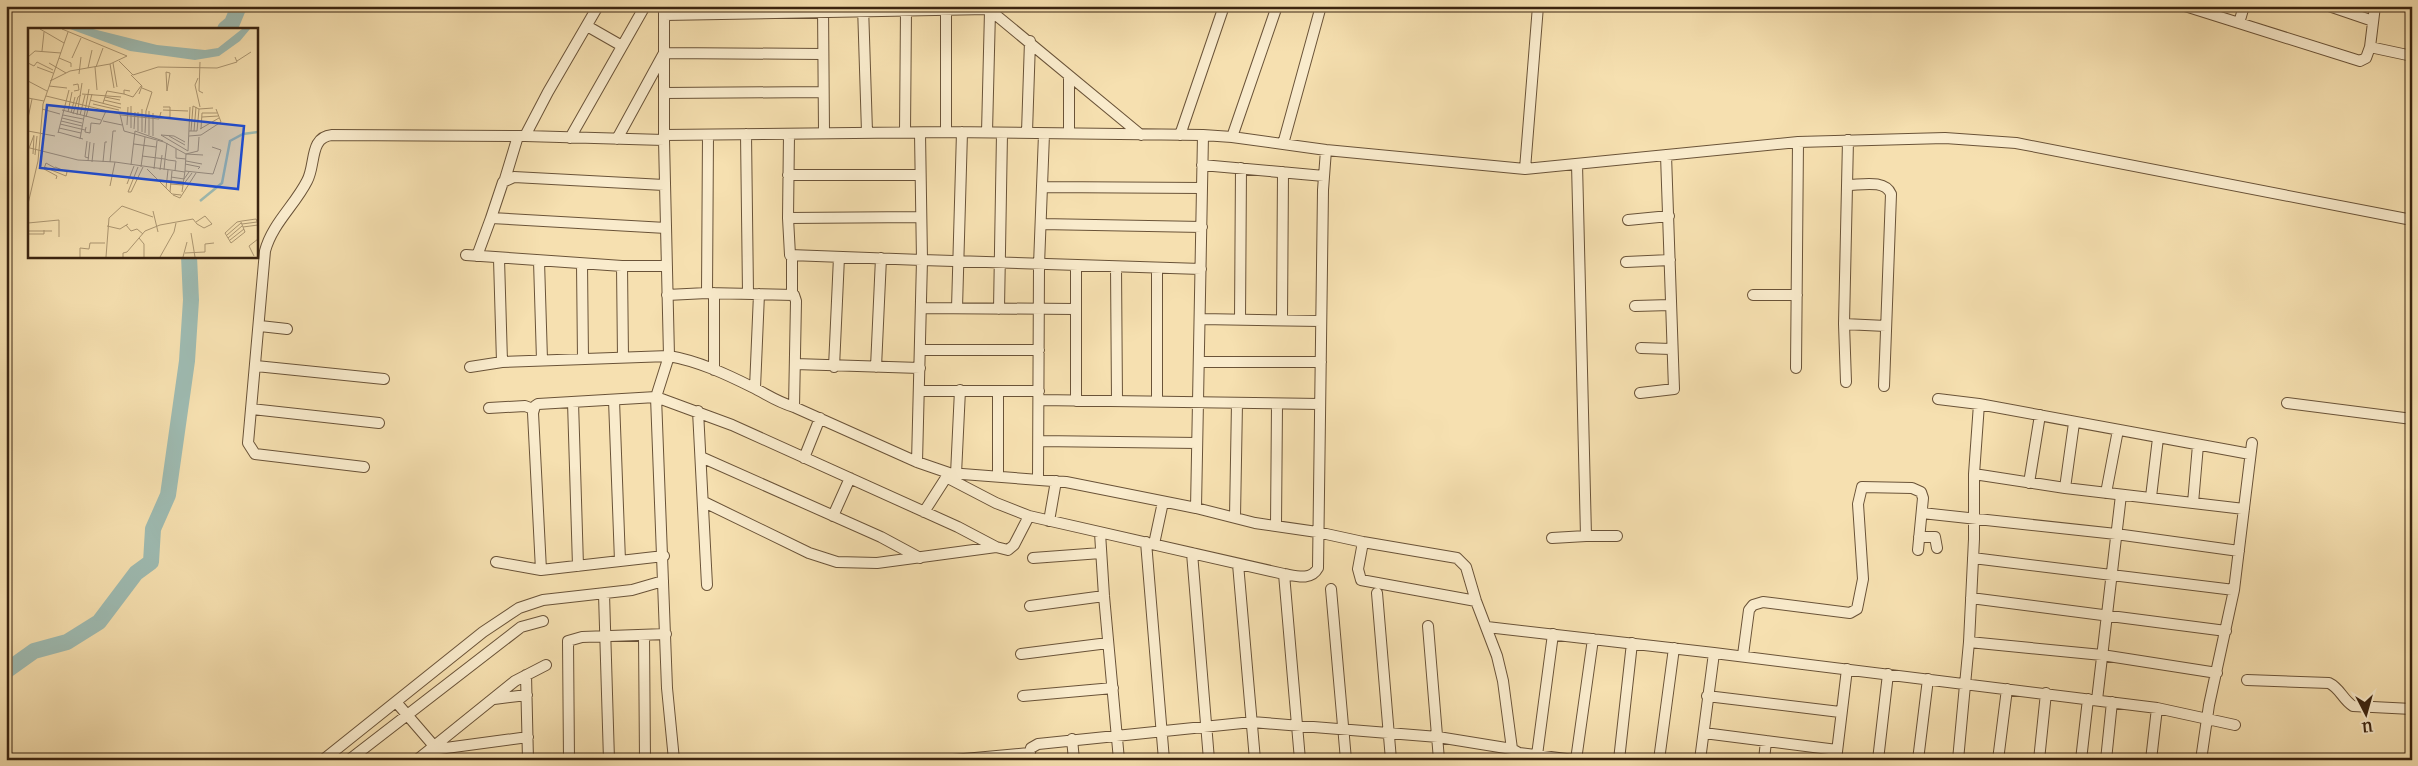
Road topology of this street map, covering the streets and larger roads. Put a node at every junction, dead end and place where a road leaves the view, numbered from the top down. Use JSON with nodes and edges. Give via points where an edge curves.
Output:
{"nodes":[{"id":1,"x":598,"y":6,"type":"edge"},
{"id":2,"x":644,"y":6,"type":"edge"},
{"id":3,"x":1224,"y":6,"type":"edge"},
{"id":4,"x":1277,"y":6,"type":"edge"},
{"id":5,"x":1321,"y":6,"type":"edge"},
{"id":6,"x":1538,"y":6,"type":"edge"},
{"id":7,"x":2185,"y":6,"type":"edge"},
{"id":8,"x":2244,"y":6,"type":"edge"},
{"id":9,"x":2329,"y":6,"type":"edge"},
{"id":10,"x":2375,"y":6,"type":"edge"},
{"id":11,"x":863,"y":8,"type":"edge"},
{"id":12,"x":987,"y":8,"type":"edge"},
{"id":13,"x":823,"y":9,"type":"edge"},
{"id":14,"x":664,"y":10,"type":"edge"},
{"id":15,"x":906,"y":10,"type":"junction"},
{"id":16,"x":946,"y":10,"type":"junction"},
{"id":17,"x":2373,"y":20,"type":"junction"},
{"id":18,"x":2239,"y":23,"type":"junction"},
{"id":19,"x":587,"y":26,"type":"junction"},
{"id":20,"x":1030,"y":41,"type":"junction"},
{"id":21,"x":622,"y":46,"type":"junction"},
{"id":22,"x":2370,"y":46,"type":"junction"},
{"id":23,"x":664,"y":53,"type":"junction"},
{"id":24,"x":822,"y":54,"type":"junction"},
{"id":25,"x":2412,"y":56,"type":"edge"},
{"id":26,"x":1069,"y":77,"type":"junction"},
{"id":27,"x":823,"y":92,"type":"junction"},
{"id":28,"x":664,"y":93,"type":"junction"},
{"id":29,"x":824,"y":132,"type":"junction"},
{"id":30,"x":867,"y":132,"type":"junction"},
{"id":31,"x":905,"y":132,"type":"junction"},
{"id":32,"x":946,"y":132,"type":"junction"},
{"id":33,"x":962,"y":132,"type":"junction"},
{"id":34,"x":988,"y":132,"type":"junction"},
{"id":35,"x":1028,"y":132,"type":"junction"},
{"id":36,"x":920,"y":133,"type":"junction"},
{"id":37,"x":1002,"y":133,"type":"junction"},
{"id":38,"x":746,"y":134,"type":"junction"},
{"id":39,"x":789,"y":134,"type":"junction"},
{"id":40,"x":1044,"y":134,"type":"junction"},
{"id":41,"x":1068,"y":134,"type":"junction"},
{"id":42,"x":708,"y":135,"type":"junction"},
{"id":43,"x":1141,"y":135,"type":"junction"},
{"id":44,"x":1180,"y":135,"type":"junction"},
{"id":45,"x":1203,"y":135,"type":"junction"},
{"id":46,"x":521,"y":136,"type":"junction"},
{"id":47,"x":664,"y":137,"type":"junction"},
{"id":48,"x":1232,"y":137,"type":"junction"},
{"id":49,"x":570,"y":138,"type":"junction"},
{"id":50,"x":617,"y":139,"type":"junction"},
{"id":51,"x":1848,"y":140,"type":"junction"},
{"id":52,"x":1798,"y":142,"type":"junction"},
{"id":53,"x":1283,"y":144,"type":"junction"},
{"id":54,"x":1326,"y":150,"type":"junction"},
{"id":55,"x":1666,"y":155,"type":"junction"},
{"id":56,"x":1577,"y":164,"type":"junction"},
{"id":57,"x":1202,"y":165,"type":"junction"},
{"id":58,"x":1241,"y":168,"type":"junction"},
{"id":59,"x":1525,"y":170,"type":"junction"},
{"id":60,"x":1283,"y":172,"type":"junction"},
{"id":61,"x":788,"y":175,"type":"junction"},
{"id":62,"x":920,"y":175,"type":"junction"},
{"id":63,"x":1324,"y":176,"type":"junction"},
{"id":64,"x":506,"y":179,"type":"junction"},
{"id":65,"x":664,"y":185,"type":"junction"},
{"id":66,"x":1847,"y":185,"type":"junction"},
{"id":67,"x":1042,"y":187,"type":"junction"},
{"id":68,"x":1202,"y":188,"type":"junction"},
{"id":69,"x":1669,"y":216,"type":"junction"},
{"id":70,"x":921,"y":217,"type":"junction"},
{"id":71,"x":491,"y":218,"type":"junction"},
{"id":72,"x":788,"y":218,"type":"junction"},
{"id":73,"x":1628,"y":220,"type":"dead end"},
{"id":74,"x":2412,"y":220,"type":"edge"},
{"id":75,"x":1041,"y":224,"type":"junction"},
{"id":76,"x":1202,"y":227,"type":"junction"},
{"id":77,"x":666,"y":228,"type":"junction"},
{"id":78,"x":792,"y":255,"type":"junction"},
{"id":79,"x":839,"y":257,"type":"junction"},
{"id":80,"x":881,"y":258,"type":"junction"},
{"id":81,"x":499,"y":259,"type":"junction"},
{"id":82,"x":922,"y":260,"type":"junction"},
{"id":83,"x":1670,"y":260,"type":"junction"},
{"id":84,"x":539,"y":261,"type":"junction"},
{"id":85,"x":956,"y":262,"type":"junction"},
{"id":86,"x":1626,"y":262,"type":"dead end"},
{"id":87,"x":582,"y":264,"type":"junction"},
{"id":88,"x":999,"y":264,"type":"junction"},
{"id":89,"x":1039,"y":265,"type":"junction"},
{"id":90,"x":622,"y":266,"type":"junction"},
{"id":91,"x":667,"y":266,"type":"junction"},
{"id":92,"x":1076,"y":266,"type":"junction"},
{"id":93,"x":1116,"y":267,"type":"junction"},
{"id":94,"x":1157,"y":268,"type":"junction"},
{"id":95,"x":1201,"y":269,"type":"junction"},
{"id":96,"x":711,"y":293,"type":"junction"},
{"id":97,"x":748,"y":293,"type":"junction"},
{"id":98,"x":759,"y":294,"type":"junction"},
{"id":99,"x":792,"y":294,"type":"junction"},
{"id":100,"x":667,"y":295,"type":"junction"},
{"id":101,"x":1753,"y":295,"type":"dead end"},
{"id":102,"x":1797,"y":295,"type":"junction"},
{"id":103,"x":1670,"y":305,"type":"junction"},
{"id":104,"x":1636,"y":306,"type":"dead end"},
{"id":105,"x":921,"y":308,"type":"junction"},
{"id":106,"x":957,"y":308,"type":"junction"},
{"id":107,"x":999,"y":308,"type":"junction"},
{"id":108,"x":1039,"y":308,"type":"junction"},
{"id":109,"x":1076,"y":309,"type":"junction"},
{"id":110,"x":1201,"y":319,"type":"junction"},
{"id":111,"x":1240,"y":320,"type":"junction"},
{"id":112,"x":1282,"y":320,"type":"junction"},
{"id":113,"x":1321,"y":321,"type":"junction"},
{"id":114,"x":1844,"y":324,"type":"junction"},
{"id":115,"x":260,"y":326,"type":"junction"},
{"id":116,"x":1886,"y":326,"type":"junction"},
{"id":117,"x":287,"y":329,"type":"dead end"},
{"id":118,"x":1641,"y":348,"type":"dead end"},
{"id":119,"x":1671,"y":349,"type":"junction"},
{"id":120,"x":920,"y":350,"type":"junction"},
{"id":121,"x":1039,"y":350,"type":"junction"},
{"id":122,"x":669,"y":356,"type":"junction"},
{"id":123,"x":623,"y":358,"type":"junction"},
{"id":124,"x":583,"y":359,"type":"junction"},
{"id":125,"x":542,"y":360,"type":"junction"},
{"id":126,"x":502,"y":362,"type":"junction"},
{"id":127,"x":1199,"y":362,"type":"junction"},
{"id":128,"x":1321,"y":362,"type":"junction"},
{"id":129,"x":795,"y":364,"type":"junction"},
{"id":130,"x":256,"y":366,"type":"junction"},
{"id":131,"x":470,"y":367,"type":"dead end"},
{"id":132,"x":834,"y":367,"type":"junction"},
{"id":133,"x":876,"y":367,"type":"junction"},
{"id":134,"x":920,"y":368,"type":"junction"},
{"id":135,"x":1796,"y":368,"type":"dead end"},
{"id":136,"x":714,"y":370,"type":"junction"},
{"id":137,"x":384,"y":379,"type":"dead end"},
{"id":138,"x":1846,"y":382,"type":"dead end"},
{"id":139,"x":1884,"y":386,"type":"dead end"},
{"id":140,"x":754,"y":388,"type":"junction"},
{"id":141,"x":960,"y":390,"type":"junction"},
{"id":142,"x":920,"y":391,"type":"junction"},
{"id":143,"x":998,"y":391,"type":"junction"},
{"id":144,"x":1640,"y":393,"type":"dead end"},
{"id":145,"x":1039,"y":395,"type":"junction"},
{"id":146,"x":656,"y":397,"type":"junction"},
{"id":147,"x":1938,"y":399,"type":"dead end"},
{"id":148,"x":614,"y":400,"type":"junction"},
{"id":149,"x":1076,"y":401,"type":"junction"},
{"id":150,"x":1117,"y":401,"type":"junction"},
{"id":151,"x":1156,"y":401,"type":"junction"},
{"id":152,"x":573,"y":402,"type":"junction"},
{"id":153,"x":1198,"y":402,"type":"junction"},
{"id":154,"x":1237,"y":403,"type":"junction"},
{"id":155,"x":2287,"y":403,"type":"dead end"},
{"id":156,"x":1277,"y":404,"type":"junction"},
{"id":157,"x":1320,"y":404,"type":"junction"},
{"id":158,"x":1979,"y":404,"type":"junction"},
{"id":159,"x":794,"y":407,"type":"junction"},
{"id":160,"x":489,"y":408,"type":"dead end"},
{"id":161,"x":252,"y":409,"type":"junction"},
{"id":162,"x":533,"y":409,"type":"junction"},
{"id":163,"x":698,"y":411,"type":"junction"},
{"id":164,"x":2040,"y":415,"type":"junction"},
{"id":165,"x":820,"y":418,"type":"junction"},
{"id":166,"x":2412,"y":419,"type":"edge"},
{"id":167,"x":378,"y":423,"type":"dead end"},
{"id":168,"x":2074,"y":423,"type":"junction"},
{"id":169,"x":2118,"y":430,"type":"junction"},
{"id":170,"x":2158,"y":438,"type":"junction"},
{"id":171,"x":1039,"y":441,"type":"junction"},
{"id":172,"x":1197,"y":443,"type":"junction"},
{"id":173,"x":2198,"y":445,"type":"junction"},
{"id":174,"x":701,"y":457,"type":"junction"},
{"id":175,"x":804,"y":458,"type":"junction"},
{"id":176,"x":917,"y":462,"type":"junction"},
{"id":177,"x":364,"y":467,"type":"dead end"},
{"id":178,"x":950,"y":474,"type":"junction"},
{"id":179,"x":1974,"y":474,"type":"junction"},
{"id":180,"x":998,"y":477,"type":"junction"},
{"id":181,"x":850,"y":478,"type":"junction"},
{"id":182,"x":1038,"y":479,"type":"junction"},
{"id":183,"x":1056,"y":481,"type":"junction"},
{"id":184,"x":2029,"y":483,"type":"junction"},
{"id":185,"x":2065,"y":488,"type":"junction"},
{"id":186,"x":2106,"y":493,"type":"junction"},
{"id":187,"x":2121,"y":495,"type":"junction"},
{"id":188,"x":2151,"y":497,"type":"junction"},
{"id":189,"x":704,"y":502,"type":"junction"},
{"id":190,"x":1163,"y":502,"type":"junction"},
{"id":191,"x":2193,"y":503,"type":"junction"},
{"id":192,"x":1196,"y":508,"type":"junction"},
{"id":193,"x":2244,"y":509,"type":"junction"},
{"id":194,"x":924,"y":512,"type":"junction"},
{"id":195,"x":1922,"y":513,"type":"junction"},
{"id":196,"x":834,"y":516,"type":"junction"},
{"id":197,"x":1029,"y":516,"type":"junction"},
{"id":198,"x":1235,"y":517,"type":"junction"},
{"id":199,"x":1974,"y":517,"type":"junction"},
{"id":200,"x":1050,"y":521,"type":"junction"},
{"id":201,"x":1276,"y":526,"type":"junction"},
{"id":202,"x":1317,"y":532,"type":"junction"},
{"id":203,"x":1100,"y":533,"type":"junction"},
{"id":204,"x":2116,"y":534,"type":"junction"},
{"id":205,"x":1586,"y":536,"type":"junction"},
{"id":206,"x":1617,"y":536,"type":"dead end"},
{"id":207,"x":1919,"y":537,"type":"junction"},
{"id":208,"x":1552,"y":538,"type":"dead end"},
{"id":209,"x":1363,"y":542,"type":"junction"},
{"id":210,"x":1150,"y":543,"type":"junction"},
{"id":211,"x":996,"y":547,"type":"junction"},
{"id":212,"x":1937,"y":548,"type":"dead end"},
{"id":213,"x":1918,"y":550,"type":"dead end"},
{"id":214,"x":2239,"y":551,"type":"junction"},
{"id":215,"x":1101,"y":553,"type":"junction"},
{"id":216,"x":1192,"y":553,"type":"junction"},
{"id":217,"x":664,"y":556,"type":"junction"},
{"id":218,"x":920,"y":558,"type":"junction"},
{"id":219,"x":1033,"y":558,"type":"dead end"},
{"id":220,"x":1973,"y":558,"type":"junction"},
{"id":221,"x":620,"y":561,"type":"junction"},
{"id":222,"x":496,"y":562,"type":"dead end"},
{"id":223,"x":1238,"y":564,"type":"junction"},
{"id":224,"x":578,"y":566,"type":"junction"},
{"id":225,"x":540,"y":570,"type":"junction"},
{"id":226,"x":1284,"y":574,"type":"junction"},
{"id":227,"x":2110,"y":576,"type":"junction"},
{"id":228,"x":663,"y":581,"type":"junction"},
{"id":229,"x":707,"y":585,"type":"dead end"},
{"id":230,"x":1331,"y":589,"type":"dead end"},
{"id":231,"x":2234,"y":590,"type":"junction"},
{"id":232,"x":1377,"y":593,"type":"dead end"},
{"id":233,"x":604,"y":594,"type":"junction"},
{"id":234,"x":1104,"y":596,"type":"junction"},
{"id":235,"x":1971,"y":598,"type":"junction"},
{"id":236,"x":1476,"y":601,"type":"junction"},
{"id":237,"x":1030,"y":606,"type":"dead end"},
{"id":238,"x":2107,"y":615,"type":"junction"},
{"id":239,"x":543,"y":621,"type":"dead end"},
{"id":240,"x":1428,"y":626,"type":"dead end"},
{"id":241,"x":1487,"y":627,"type":"junction"},
{"id":242,"x":2226,"y":631,"type":"junction"},
{"id":243,"x":666,"y":634,"type":"junction"},
{"id":244,"x":1553,"y":634,"type":"junction"},
{"id":245,"x":644,"y":636,"type":"junction"},
{"id":246,"x":605,"y":637,"type":"junction"},
{"id":247,"x":1593,"y":639,"type":"junction"},
{"id":248,"x":1969,"y":642,"type":"junction"},
{"id":249,"x":1632,"y":643,"type":"junction"},
{"id":250,"x":1108,"y":644,"type":"junction"},
{"id":251,"x":1674,"y":648,"type":"junction"},
{"id":252,"x":1714,"y":653,"type":"junction"},
{"id":253,"x":1021,"y":654,"type":"dead end"},
{"id":254,"x":1743,"y":655,"type":"junction"},
{"id":255,"x":2102,"y":655,"type":"junction"},
{"id":256,"x":546,"y":665,"type":"dead end"},
{"id":257,"x":1847,"y":669,"type":"junction"},
{"id":258,"x":2217,"y":673,"type":"junction"},
{"id":259,"x":1888,"y":674,"type":"junction"},
{"id":260,"x":526,"y":675,"type":"junction"},
{"id":261,"x":1928,"y":679,"type":"junction"},
{"id":262,"x":2248,"y":680,"type":"dead end"},
{"id":263,"x":1966,"y":683,"type":"junction"},
{"id":264,"x":1113,"y":688,"type":"junction"},
{"id":265,"x":2007,"y":689,"type":"junction"},
{"id":266,"x":2046,"y":693,"type":"junction"},
{"id":267,"x":527,"y":695,"type":"junction"},
{"id":268,"x":1023,"y":696,"type":"dead end"},
{"id":269,"x":1707,"y":696,"type":"junction"},
{"id":270,"x":493,"y":699,"type":"junction"},
{"id":271,"x":2092,"y":699,"type":"junction"},
{"id":272,"x":396,"y":702,"type":"junction"},
{"id":273,"x":2112,"y":702,"type":"junction"},
{"id":274,"x":2157,"y":708,"type":"junction"},
{"id":275,"x":2412,"y":709,"type":"edge"},
{"id":276,"x":1840,"y":712,"type":"junction"},
{"id":277,"x":407,"y":715,"type":"junction"},
{"id":278,"x":2206,"y":717,"type":"junction"},
{"id":279,"x":1252,"y":722,"type":"junction"},
{"id":280,"x":1206,"y":725,"type":"junction"},
{"id":281,"x":2234,"y":725,"type":"dead end"},
{"id":282,"x":1297,"y":726,"type":"junction"},
{"id":283,"x":1343,"y":728,"type":"junction"},
{"id":284,"x":1161,"y":731,"type":"junction"},
{"id":285,"x":1704,"y":733,"type":"junction"},
{"id":286,"x":1388,"y":734,"type":"junction"},
{"id":287,"x":1117,"y":736,"type":"junction"},
{"id":288,"x":528,"y":737,"type":"junction"},
{"id":289,"x":1443,"y":738,"type":"junction"},
{"id":290,"x":1072,"y":739,"type":"junction"},
{"id":291,"x":1766,"y":741,"type":"junction"},
{"id":292,"x":432,"y":748,"type":"junction"},
{"id":293,"x":1512,"y":749,"type":"junction"},
{"id":294,"x":1836,"y":755,"type":"edge"},
{"id":295,"x":1029,"y":756,"type":"edge"},
{"id":296,"x":1543,"y":757,"type":"edge"},
{"id":297,"x":323,"y":760,"type":"edge"},
{"id":298,"x":349,"y":760,"type":"edge"},
{"id":299,"x":417,"y":760,"type":"edge"},
{"id":300,"x":528,"y":760,"type":"edge"},
{"id":301,"x":569,"y":760,"type":"edge"},
{"id":302,"x":609,"y":760,"type":"edge"},
{"id":303,"x":645,"y":760,"type":"edge"},
{"id":304,"x":674,"y":760,"type":"edge"},
{"id":305,"x":953,"y":760,"type":"edge"},
{"id":306,"x":1074,"y":760,"type":"edge"},
{"id":307,"x":1119,"y":760,"type":"edge"},
{"id":308,"x":1164,"y":760,"type":"edge"},
{"id":309,"x":1210,"y":760,"type":"edge"},
{"id":310,"x":1255,"y":760,"type":"edge"},
{"id":311,"x":1300,"y":760,"type":"edge"},
{"id":312,"x":1346,"y":760,"type":"edge"},
{"id":313,"x":1391,"y":760,"type":"edge"},
{"id":314,"x":1439,"y":760,"type":"edge"},
{"id":315,"x":1575,"y":760,"type":"edge"},
{"id":316,"x":1619,"y":760,"type":"edge"},
{"id":317,"x":1659,"y":760,"type":"edge"},
{"id":318,"x":1700,"y":760,"type":"edge"},
{"id":319,"x":1764,"y":760,"type":"edge"},
{"id":320,"x":1878,"y":760,"type":"edge"},
{"id":321,"x":1918,"y":760,"type":"edge"},
{"id":322,"x":1958,"y":760,"type":"edge"},
{"id":323,"x":1998,"y":760,"type":"edge"},
{"id":324,"x":2039,"y":760,"type":"edge"},
{"id":325,"x":2081,"y":760,"type":"edge"},
{"id":326,"x":2106,"y":760,"type":"edge"},
{"id":327,"x":2151,"y":760,"type":"edge"},
{"id":328,"x":2201,"y":760,"type":"edge"}],
"edges":[{"from":1,"to":19,"type":"street"},
{"from":2,"to":21,"type":"street"},
{"from":3,"to":44,"type":"street"},
{"from":4,"to":48,"type":"street"},
{"from":5,"to":53,"type":"street"},
{"from":6,"to":59,"type":"street"},
{"from":7,"to":18,"type":"street"},
{"from":8,"to":18,"type":"street"},
{"from":9,"to":17,"type":"street"},
{"from":10,"to":17,"type":"street"},
{"from":11,"to":13,"type":"street"},
{"from":11,"to":15,"type":"street"},
{"from":11,"to":30,"type":"street"},
{"from":12,"to":16,"type":"street"},
{"from":12,"to":20,"type":"street"},
{"from":12,"to":34,"type":"street"},
{"from":13,"to":14,"type":"street"},
{"from":13,"to":24,"type":"street"},
{"from":14,"to":23,"type":"street"},
{"from":15,"to":16,"type":"street"},
{"from":15,"to":31,"type":"street"},
{"from":16,"to":32,"type":"street"},
{"from":17,"to":22,"type":"street"},
{"from":18,"to":22,"type":"street","via":[[2356,61],[2366,58]]},
{"from":19,"to":21,"type":"street"},
{"from":19,"to":46,"type":"street"},
{"from":20,"to":26,"type":"street"},
{"from":20,"to":35,"type":"street"},
{"from":21,"to":49,"type":"street"},
{"from":22,"to":25,"type":"street"},
{"from":23,"to":24,"type":"street"},
{"from":23,"to":28,"type":"street"},
{"from":23,"to":50,"type":"street"},
{"from":24,"to":27,"type":"street"},
{"from":26,"to":41,"type":"street"},
{"from":26,"to":43,"type":"street"},
{"from":27,"to":28,"type":"street"},
{"from":27,"to":29,"type":"street"},
{"from":28,"to":47,"type":"street"},
{"from":29,"to":30,"type":"street"},
{"from":29,"to":39,"type":"street"},
{"from":30,"to":31,"type":"street"},
{"from":31,"to":36,"type":"street"},
{"from":32,"to":33,"type":"street"},
{"from":32,"to":36,"type":"street"},
{"from":33,"to":34,"type":"street"},
{"from":33,"to":85,"type":"street"},
{"from":34,"to":37,"type":"street"},
{"from":35,"to":37,"type":"street"},
{"from":35,"to":40,"type":"street"},
{"from":36,"to":62,"type":"street"},
{"from":37,"to":88,"type":"street"},
{"from":38,"to":39,"type":"street"},
{"from":38,"to":42,"type":"street"},
{"from":38,"to":97,"type":"street"},
{"from":39,"to":61,"type":"street"},
{"from":40,"to":41,"type":"street"},
{"from":40,"to":67,"type":"street"},
{"from":41,"to":43,"type":"street"},
{"from":42,"to":47,"type":"street"},
{"from":42,"to":96,"type":"street"},
{"from":43,"to":44,"type":"street"},
{"from":44,"to":45,"type":"street"},
{"from":45,"to":48,"type":"street"},
{"from":45,"to":57,"type":"street"},
{"from":46,"to":49,"type":"street"},
{"from":46,"to":64,"type":"street"},
{"from":46,"to":115,"type":"street","via":[[322,137],[316,143],[308,180],[266,246]]},
{"from":47,"to":50,"type":"street"},
{"from":47,"to":65,"type":"street"},
{"from":48,"to":53,"type":"street"},
{"from":49,"to":50,"type":"street"},
{"from":51,"to":52,"type":"street"},
{"from":51,"to":66,"type":"street"},
{"from":51,"to":74,"type":"street","via":[[1968,138],[2016,142]]},
{"from":52,"to":55,"type":"street"},
{"from":52,"to":102,"type":"street"},
{"from":53,"to":54,"type":"street"},
{"from":54,"to":59,"type":"street"},
{"from":54,"to":63,"type":"street"},
{"from":55,"to":56,"type":"street"},
{"from":55,"to":69,"type":"street"},
{"from":56,"to":59,"type":"street"},
{"from":56,"to":205,"type":"street"},
{"from":57,"to":58,"type":"street"},
{"from":57,"to":68,"type":"street"},
{"from":58,"to":60,"type":"street"},
{"from":58,"to":111,"type":"street"},
{"from":60,"to":63,"type":"street"},
{"from":60,"to":112,"type":"street"},
{"from":61,"to":62,"type":"street"},
{"from":61,"to":72,"type":"street"},
{"from":62,"to":70,"type":"street"},
{"from":63,"to":113,"type":"street"},
{"from":64,"to":65,"type":"street"},
{"from":64,"to":71,"type":"street"},
{"from":65,"to":77,"type":"street"},
{"from":66,"to":114,"type":"street"},
{"from":66,"to":116,"type":"street","via":[[1880,185],[1892,194]]},
{"from":67,"to":68,"type":"street"},
{"from":67,"to":75,"type":"street"},
{"from":68,"to":76,"type":"street"},
{"from":69,"to":73,"type":"street"},
{"from":69,"to":83,"type":"street"},
{"from":70,"to":72,"type":"street"},
{"from":70,"to":82,"type":"street"},
{"from":71,"to":77,"type":"street"},
{"from":71,"to":81,"type":"street","via":[[472,256]]},
{"from":72,"to":78,"type":"street","via":[[788,250]]},
{"from":75,"to":76,"type":"street"},
{"from":75,"to":89,"type":"street"},
{"from":76,"to":95,"type":"street"},
{"from":77,"to":91,"type":"street"},
{"from":78,"to":79,"type":"street"},
{"from":78,"to":99,"type":"street"},
{"from":79,"to":80,"type":"street"},
{"from":79,"to":132,"type":"street"},
{"from":80,"to":82,"type":"street"},
{"from":80,"to":133,"type":"street"},
{"from":81,"to":84,"type":"street"},
{"from":81,"to":126,"type":"street"},
{"from":82,"to":85,"type":"street"},
{"from":82,"to":105,"type":"street"},
{"from":83,"to":86,"type":"street"},
{"from":83,"to":103,"type":"street"},
{"from":84,"to":87,"type":"street"},
{"from":84,"to":125,"type":"street"},
{"from":85,"to":88,"type":"street"},
{"from":85,"to":106,"type":"street"},
{"from":87,"to":90,"type":"street"},
{"from":87,"to":124,"type":"street"},
{"from":88,"to":89,"type":"street"},
{"from":88,"to":107,"type":"street"},
{"from":89,"to":92,"type":"street"},
{"from":89,"to":108,"type":"street"},
{"from":90,"to":91,"type":"street"},
{"from":90,"to":123,"type":"street"},
{"from":91,"to":100,"type":"street"},
{"from":92,"to":93,"type":"street"},
{"from":92,"to":109,"type":"street"},
{"from":93,"to":94,"type":"street"},
{"from":93,"to":150,"type":"street"},
{"from":94,"to":95,"type":"street"},
{"from":94,"to":151,"type":"street"},
{"from":95,"to":110,"type":"street"},
{"from":96,"to":97,"type":"street"},
{"from":96,"to":100,"type":"street"},
{"from":96,"to":136,"type":"street"},
{"from":97,"to":98,"type":"street"},
{"from":98,"to":99,"type":"street"},
{"from":98,"to":140,"type":"street"},
{"from":99,"to":129,"type":"street","via":[[796,301]]},
{"from":100,"to":122,"type":"street"},
{"from":101,"to":102,"type":"street"},
{"from":102,"to":135,"type":"street"},
{"from":103,"to":104,"type":"street"},
{"from":103,"to":119,"type":"street"},
{"from":105,"to":106,"type":"street"},
{"from":105,"to":120,"type":"street"},
{"from":106,"to":107,"type":"street"},
{"from":107,"to":108,"type":"street"},
{"from":108,"to":109,"type":"street"},
{"from":108,"to":121,"type":"street"},
{"from":109,"to":149,"type":"street"},
{"from":110,"to":111,"type":"street"},
{"from":110,"to":127,"type":"street"},
{"from":111,"to":112,"type":"street"},
{"from":112,"to":113,"type":"street"},
{"from":113,"to":128,"type":"street"},
{"from":114,"to":116,"type":"street"},
{"from":114,"to":138,"type":"street"},
{"from":115,"to":117,"type":"street"},
{"from":115,"to":130,"type":"street"},
{"from":116,"to":139,"type":"street"},
{"from":118,"to":119,"type":"street"},
{"from":119,"to":144,"type":"street","via":[[1674,389]]},
{"from":120,"to":121,"type":"street"},
{"from":120,"to":134,"type":"street"},
{"from":121,"to":145,"type":"street"},
{"from":122,"to":123,"type":"street"},
{"from":122,"to":136,"type":"street"},
{"from":122,"to":146,"type":"street"},
{"from":123,"to":124,"type":"street"},
{"from":124,"to":125,"type":"street"},
{"from":125,"to":126,"type":"street"},
{"from":126,"to":131,"type":"street"},
{"from":127,"to":128,"type":"street"},
{"from":127,"to":153,"type":"street"},
{"from":128,"to":157,"type":"street"},
{"from":129,"to":132,"type":"street"},
{"from":129,"to":159,"type":"street"},
{"from":130,"to":137,"type":"street"},
{"from":130,"to":161,"type":"street"},
{"from":132,"to":133,"type":"street"},
{"from":133,"to":134,"type":"street"},
{"from":134,"to":142,"type":"street"},
{"from":136,"to":140,"type":"street"},
{"from":140,"to":159,"type":"street","via":[[775,401]]},
{"from":141,"to":142,"type":"street"},
{"from":141,"to":143,"type":"street"},
{"from":141,"to":178,"type":"street"},
{"from":142,"to":176,"type":"street"},
{"from":143,"to":145,"type":"street"},
{"from":143,"to":180,"type":"street"},
{"from":145,"to":149,"type":"street"},
{"from":145,"to":171,"type":"street"},
{"from":146,"to":148,"type":"street"},
{"from":146,"to":163,"type":"street"},
{"from":146,"to":217,"type":"street"},
{"from":147,"to":158,"type":"street"},
{"from":148,"to":152,"type":"street"},
{"from":148,"to":221,"type":"street"},
{"from":149,"to":150,"type":"street"},
{"from":150,"to":151,"type":"street"},
{"from":151,"to":153,"type":"street"},
{"from":152,"to":162,"type":"street","via":[[538,404]]},
{"from":152,"to":224,"type":"street"},
{"from":153,"to":154,"type":"street"},
{"from":153,"to":172,"type":"street"},
{"from":154,"to":156,"type":"street"},
{"from":154,"to":198,"type":"street"},
{"from":155,"to":166,"type":"street"},
{"from":156,"to":157,"type":"street"},
{"from":156,"to":201,"type":"street"},
{"from":157,"to":202,"type":"street"},
{"from":158,"to":164,"type":"street"},
{"from":158,"to":179,"type":"street"},
{"from":159,"to":165,"type":"street"},
{"from":160,"to":162,"type":"street","via":[[525,406]]},
{"from":161,"to":167,"type":"street"},
{"from":161,"to":177,"type":"street","via":[[248,443],[256,454]]},
{"from":162,"to":225,"type":"street"},
{"from":163,"to":174,"type":"street"},
{"from":163,"to":175,"type":"street"},
{"from":164,"to":168,"type":"street"},
{"from":164,"to":184,"type":"street"},
{"from":165,"to":175,"type":"street"},
{"from":165,"to":176,"type":"street"},
{"from":168,"to":169,"type":"street"},
{"from":168,"to":185,"type":"street"},
{"from":169,"to":170,"type":"street"},
{"from":169,"to":186,"type":"street"},
{"from":170,"to":173,"type":"street"},
{"from":170,"to":188,"type":"street"},
{"from":171,"to":172,"type":"street"},
{"from":171,"to":182,"type":"street"},
{"from":172,"to":192,"type":"street"},
{"from":173,"to":191,"type":"street"},
{"from":173,"to":193,"type":"street","via":[[2251,449]]},
{"from":174,"to":189,"type":"street"},
{"from":174,"to":196,"type":"street"},
{"from":175,"to":181,"type":"street"},
{"from":176,"to":178,"type":"street"},
{"from":178,"to":180,"type":"street"},
{"from":178,"to":194,"type":"street"},
{"from":178,"to":197,"type":"street","via":[[996,503]]},
{"from":179,"to":184,"type":"street"},
{"from":179,"to":199,"type":"street"},
{"from":180,"to":182,"type":"street"},
{"from":181,"to":194,"type":"street"},
{"from":181,"to":196,"type":"street"},
{"from":182,"to":183,"type":"street"},
{"from":183,"to":190,"type":"street"},
{"from":183,"to":200,"type":"street"},
{"from":184,"to":185,"type":"street"},
{"from":185,"to":186,"type":"street"},
{"from":186,"to":187,"type":"street"},
{"from":187,"to":188,"type":"street"},
{"from":187,"to":204,"type":"street"},
{"from":188,"to":191,"type":"street"},
{"from":189,"to":218,"type":"street","via":[[824,560],[860,564]]},
{"from":189,"to":229,"type":"street"},
{"from":190,"to":192,"type":"street"},
{"from":190,"to":210,"type":"street"},
{"from":191,"to":193,"type":"street"},
{"from":192,"to":198,"type":"street"},
{"from":193,"to":214,"type":"street"},
{"from":194,"to":211,"type":"street"},
{"from":195,"to":199,"type":"street"},
{"from":195,"to":207,"type":"street"},
{"from":195,"to":254,"type":"street","via":[[1923,498],[1916,488],[1862,488],[1858,504],[1863,579],[1857,609],[1850,613],[1762,602],[1755,604],[1749,610]]},
{"from":196,"to":218,"type":"street"},
{"from":197,"to":200,"type":"street"},
{"from":197,"to":211,"type":"street","via":[[1011,548]]},
{"from":198,"to":201,"type":"street","via":[[1255,524]]},
{"from":199,"to":204,"type":"street"},
{"from":199,"to":220,"type":"street"},
{"from":200,"to":203,"type":"street"},
{"from":201,"to":202,"type":"street"},
{"from":202,"to":209,"type":"street"},
{"from":202,"to":226,"type":"street","via":[[1316,572],[1305,577]]},
{"from":203,"to":210,"type":"street"},
{"from":203,"to":215,"type":"street"},
{"from":204,"to":214,"type":"street"},
{"from":204,"to":227,"type":"street"},
{"from":205,"to":206,"type":"street"},
{"from":205,"to":208,"type":"street"},
{"from":207,"to":212,"type":"street","via":[[1935,537]]},
{"from":207,"to":213,"type":"street"},
{"from":209,"to":236,"type":"street","via":[[1457,558],[1466,567]]},
{"from":209,"to":236,"type":"street","via":[[1358,569],[1360,580]]},
{"from":210,"to":216,"type":"street"},
{"from":210,"to":284,"type":"street"},
{"from":211,"to":218,"type":"street"},
{"from":214,"to":231,"type":"street"},
{"from":215,"to":219,"type":"street"},
{"from":215,"to":234,"type":"street"},
{"from":216,"to":223,"type":"street"},
{"from":216,"to":280,"type":"street"},
{"from":217,"to":221,"type":"street"},
{"from":217,"to":228,"type":"street"},
{"from":220,"to":227,"type":"street"},
{"from":220,"to":235,"type":"street"},
{"from":221,"to":224,"type":"street"},
{"from":222,"to":225,"type":"street"},
{"from":223,"to":226,"type":"street"},
{"from":223,"to":279,"type":"street"},
{"from":224,"to":225,"type":"street"},
{"from":226,"to":282,"type":"street"},
{"from":227,"to":231,"type":"street"},
{"from":227,"to":238,"type":"street"},
{"from":228,"to":233,"type":"street"},
{"from":228,"to":243,"type":"street"},
{"from":230,"to":283,"type":"street"},
{"from":231,"to":242,"type":"street"},
{"from":232,"to":286,"type":"street"},
{"from":233,"to":246,"type":"street"},
{"from":233,"to":272,"type":"street","via":[[543,600],[519,608],[483,632]]},
{"from":234,"to":237,"type":"street"},
{"from":234,"to":250,"type":"street"},
{"from":235,"to":238,"type":"street"},
{"from":235,"to":248,"type":"street"},
{"from":236,"to":241,"type":"street"},
{"from":238,"to":242,"type":"street"},
{"from":238,"to":255,"type":"street"},
{"from":239,"to":277,"type":"street","via":[[520,627]]},
{"from":240,"to":289,"type":"street"},
{"from":241,"to":244,"type":"street"},
{"from":241,"to":293,"type":"street","via":[[1503,681]]},
{"from":242,"to":258,"type":"street"},
{"from":243,"to":245,"type":"street"},
{"from":243,"to":304,"type":"street"},
{"from":244,"to":247,"type":"street"},
{"from":244,"to":296,"type":"street"},
{"from":245,"to":246,"type":"street"},
{"from":245,"to":303,"type":"street"},
{"from":246,"to":301,"type":"street","via":[[567,642]]},
{"from":246,"to":302,"type":"street"},
{"from":247,"to":249,"type":"street"},
{"from":247,"to":315,"type":"street"},
{"from":248,"to":255,"type":"street"},
{"from":248,"to":263,"type":"street"},
{"from":249,"to":251,"type":"street"},
{"from":249,"to":316,"type":"street"},
{"from":250,"to":253,"type":"street"},
{"from":250,"to":264,"type":"street"},
{"from":251,"to":252,"type":"street"},
{"from":251,"to":317,"type":"street"},
{"from":252,"to":254,"type":"street"},
{"from":252,"to":269,"type":"street"},
{"from":254,"to":257,"type":"street"},
{"from":255,"to":258,"type":"street"},
{"from":255,"to":271,"type":"street"},
{"from":256,"to":260,"type":"street"},
{"from":257,"to":259,"type":"street"},
{"from":257,"to":276,"type":"street"},
{"from":258,"to":278,"type":"street"},
{"from":259,"to":261,"type":"street"},
{"from":259,"to":320,"type":"street"},
{"from":260,"to":267,"type":"street"},
{"from":260,"to":270,"type":"street"},
{"from":261,"to":263,"type":"street"},
{"from":261,"to":321,"type":"street"},
{"from":262,"to":275,"type":"street","via":[[2329,684],[2353,706]]},
{"from":263,"to":265,"type":"street"},
{"from":263,"to":322,"type":"street"},
{"from":264,"to":268,"type":"street"},
{"from":264,"to":287,"type":"street"},
{"from":265,"to":266,"type":"street"},
{"from":265,"to":323,"type":"street"},
{"from":266,"to":271,"type":"street"},
{"from":266,"to":324,"type":"street"},
{"from":267,"to":270,"type":"street"},
{"from":267,"to":288,"type":"street"},
{"from":269,"to":276,"type":"street"},
{"from":269,"to":285,"type":"street"},
{"from":270,"to":292,"type":"street"},
{"from":271,"to":273,"type":"street"},
{"from":271,"to":325,"type":"street"},
{"from":272,"to":277,"type":"street"},
{"from":272,"to":297,"type":"street"},
{"from":273,"to":274,"type":"street"},
{"from":273,"to":326,"type":"street"},
{"from":274,"to":278,"type":"street"},
{"from":274,"to":327,"type":"street"},
{"from":276,"to":294,"type":"street"},
{"from":277,"to":292,"type":"street"},
{"from":277,"to":298,"type":"street"},
{"from":278,"to":281,"type":"street"},
{"from":278,"to":328,"type":"street"},
{"from":279,"to":280,"type":"street"},
{"from":279,"to":282,"type":"street"},
{"from":279,"to":310,"type":"street"},
{"from":280,"to":284,"type":"street"},
{"from":280,"to":309,"type":"street"},
{"from":282,"to":283,"type":"street"},
{"from":282,"to":311,"type":"street"},
{"from":283,"to":286,"type":"street"},
{"from":283,"to":312,"type":"street"},
{"from":284,"to":287,"type":"street"},
{"from":284,"to":308,"type":"street"},
{"from":285,"to":291,"type":"street"},
{"from":285,"to":318,"type":"street"},
{"from":286,"to":289,"type":"street"},
{"from":286,"to":313,"type":"street"},
{"from":287,"to":290,"type":"street"},
{"from":287,"to":307,"type":"street"},
{"from":288,"to":292,"type":"street"},
{"from":288,"to":300,"type":"street"},
{"from":289,"to":293,"type":"street"},
{"from":289,"to":314,"type":"street"},
{"from":290,"to":295,"type":"street","via":[[1038,744]]},
{"from":290,"to":306,"type":"street"},
{"from":291,"to":294,"type":"street"},
{"from":291,"to":319,"type":"street"},
{"from":292,"to":299,"type":"street"},
{"from":293,"to":296,"type":"street"},
{"from":295,"to":305,"type":"street"},
{"from":296,"to":315,"type":"street"}]}
